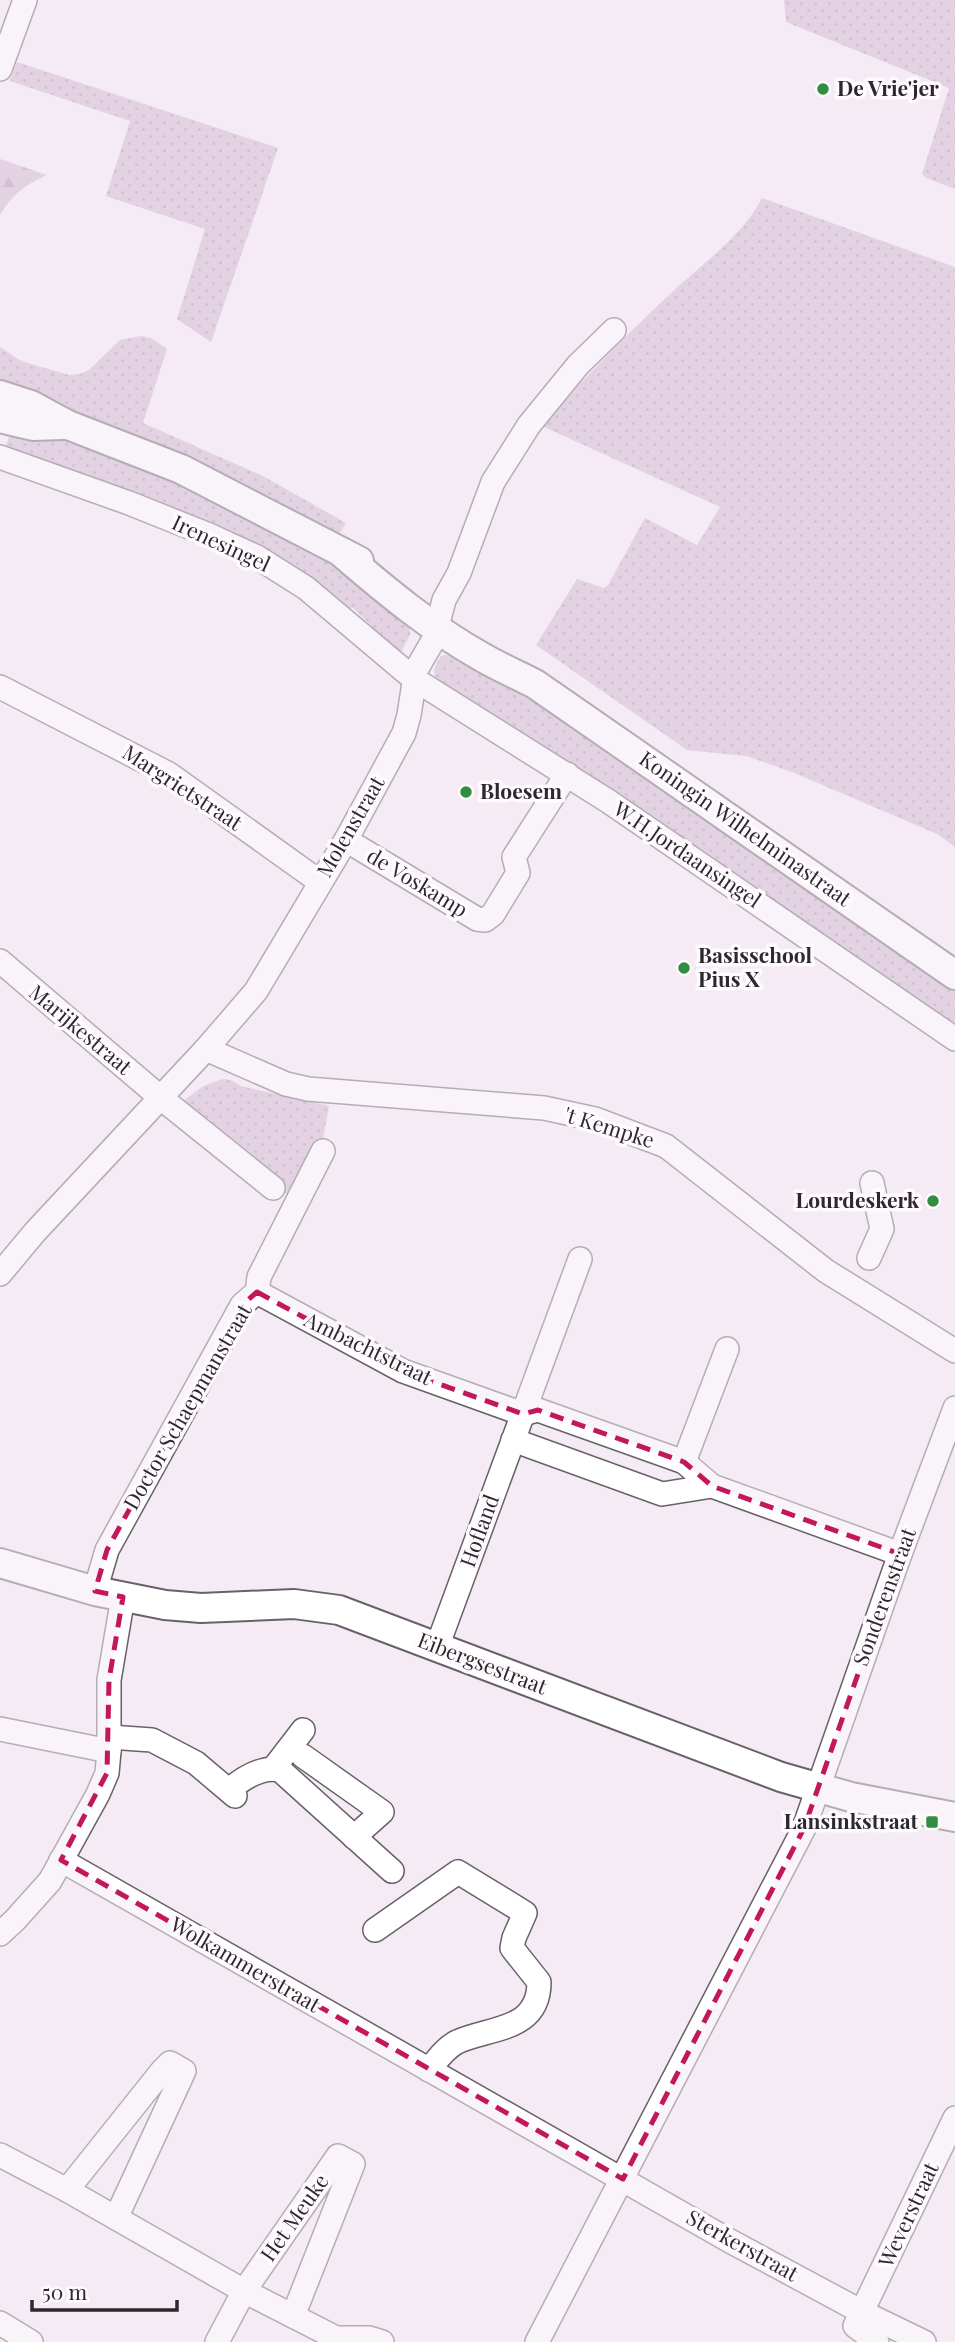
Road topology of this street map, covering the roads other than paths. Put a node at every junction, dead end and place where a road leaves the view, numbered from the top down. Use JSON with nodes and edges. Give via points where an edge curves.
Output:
{"nodes":[{"id":1,"x":25,"y":0,"type":"edge"},
{"id":2,"x":0,"y":69,"type":"edge"},
{"id":3,"x":614,"y":330,"type":"dead end"},
{"id":4,"x":0,"y":395,"type":"edge"},
{"id":5,"x":0,"y":418,"type":"edge"},
{"id":6,"x":68,"y":425,"type":"junction"},
{"id":7,"x":0,"y":457,"type":"edge"},
{"id":8,"x":440,"y":618,"type":"junction"},
{"id":9,"x":414,"y":679,"type":"junction"},
{"id":10,"x":0,"y":687,"type":"edge"},
{"id":11,"x":567,"y":775,"type":"junction"},
{"id":12,"x":346,"y":840,"type":"junction"},
{"id":13,"x":320,"y":881,"type":"junction"},
{"id":14,"x":0,"y":961,"type":"edge"},
{"id":15,"x":955,"y":975,"type":"edge"},
{"id":16,"x":955,"y":1039,"type":"edge"},
{"id":17,"x":206,"y":1049,"type":"junction"},
{"id":18,"x":161,"y":1098,"type":"junction"},
{"id":19,"x":323,"y":1151,"type":"dead end"},
{"id":20,"x":872,"y":1183,"type":"dead end"},
{"id":21,"x":273,"y":1188,"type":"dead end"},
{"id":22,"x":580,"y":1259,"type":"dead end"},
{"id":23,"x":0,"y":1274,"type":"edge"},
{"id":24,"x":852,"y":1288,"type":"junction"},
{"id":25,"x":257,"y":1292,"type":"junction"},
{"id":26,"x":727,"y":1349,"type":"dead end"},
{"id":27,"x":955,"y":1351,"type":"edge"},
{"id":28,"x":955,"y":1408,"type":"edge"},
{"id":29,"x":523,"y":1414,"type":"junction"},
{"id":30,"x":513,"y":1440,"type":"junction"},
{"id":31,"x":684,"y":1462,"type":"junction"},
{"id":32,"x":712,"y":1486,"type":"junction"},
{"id":33,"x":900,"y":1554,"type":"junction"},
{"id":34,"x":0,"y":1563,"type":"edge"},
{"id":35,"x":95,"y":1591,"type":"junction"},
{"id":36,"x":123,"y":1597,"type":"junction"},
{"id":37,"x":437,"y":1647,"type":"junction"},
{"id":38,"x":0,"y":1729,"type":"edge"},
{"id":39,"x":303,"y":1730,"type":"dead end"},
{"id":40,"x":109,"y":1744,"type":"junction"},
{"id":41,"x":303,"y":1756,"type":"dead end"},
{"id":42,"x":272,"y":1769,"type":"junction"},
{"id":43,"x":341,"y":1784,"type":"junction"},
{"id":44,"x":818,"y":1787,"type":"junction"},
{"id":45,"x":319,"y":1805,"type":"junction"},
{"id":46,"x":955,"y":1817,"type":"edge"},
{"id":47,"x":354,"y":1838,"type":"junction"},
{"id":48,"x":61,"y":1860,"type":"junction"},
{"id":49,"x":391,"y":1871,"type":"dead end"},
{"id":50,"x":375,"y":1930,"type":"dead end"},
{"id":51,"x":0,"y":1934,"type":"edge"},
{"id":52,"x":429,"y":2070,"type":"junction"},
{"id":53,"x":955,"y":2118,"type":"edge"},
{"id":54,"x":0,"y":2155,"type":"edge"},
{"id":55,"x":623,"y":2179,"type":"junction"},
{"id":56,"x":67,"y":2190,"type":"junction"},
{"id":57,"x":116,"y":2218,"type":"junction"},
{"id":58,"x":244,"y":2291,"type":"junction"},
{"id":59,"x":862,"y":2312,"type":"junction"},
{"id":60,"x":293,"y":2316,"type":"junction"},
{"id":61,"x":0,"y":2323,"type":"edge"},
{"id":62,"x":547,"y":2338,"type":"edge"},
{"id":63,"x":31,"y":2342,"type":"edge"},
{"id":64,"x":217,"y":2342,"type":"edge"},
{"id":65,"x":382,"y":2342,"type":"edge"},
{"id":66,"x":877,"y":2342,"type":"edge"},
{"id":67,"x":925,"y":2342,"type":"edge"}],
"edges":[{"from":1,"to":2,"type":"street"},
{"from":3,"to":8,"type":"street","name":"Molenstraat","via":[[578,365],[510,452],[493,482]]},
{"from":4,"to":6,"type":"main road","name":"Koningin Wilhelminastraat"},
{"from":5,"to":6,"type":"main road","name":"Koningin Wilhelminastraat","via":[[33,426]]},
{"from":6,"to":8,"type":"main road","name":"Koningin Wilhelminastraat","via":[[181,469],[343,554],[385,590]]},
{"from":7,"to":9,"type":"street","name":"Irenesingel","via":[[129,503],[257,557],[306,588]]},
{"from":8,"to":9,"type":"street","name":"Molenstraat"},
{"from":8,"to":15,"type":"main road","name":"Koningin Wilhelminastraat","via":[[481,657],[535,684]]},
{"from":9,"to":11,"type":"street","name":"W.H.Jordaansingel"},
{"from":9,"to":12,"type":"street","name":"Molenstraat","via":[[404,733]]},
{"from":10,"to":13,"type":"street","name":"Margrietstraat","via":[[169,774]]},
{"from":11,"to":12,"type":"street","name":"de Voskamp","via":[[514,857],[518,873],[485,920]]},
{"from":11,"to":16,"type":"street","name":"W.H.Jordaansingel"},
{"from":12,"to":13,"type":"street","name":"Molenstraat"},
{"from":13,"to":17,"type":"street","name":"Molenstraat","via":[[256,991]]},
{"from":14,"to":18,"type":"street","name":"Marijkestraat"},
{"from":17,"to":18,"type":"street","name":"Molenstraat"},
{"from":17,"to":24,"type":"street","name":"'t Kempke","via":[[308,1089],[544,1108],[595,1119],[666,1146]]},
{"from":18,"to":21,"type":"street"},
{"from":18,"to":23,"type":"street","name":"Molenstraat"},
{"from":19,"to":25,"type":"street","name":"Doctor Schaepmanstraat","via":[[259,1277]]},
{"from":20,"to":24,"type":"street","via":[[883,1229],[876,1261]]},
{"from":22,"to":29,"type":"street"},
{"from":24,"to":27,"type":"street","name":"'t Kempke"},
{"from":25,"to":29,"type":"street","name":"Ambachtstraat","via":[[403,1371]]},
{"from":25,"to":35,"type":"street","name":"Doctor Schaepmanstraat","via":[[242,1305],[107,1550]]},
{"from":26,"to":31,"type":"street"},
{"from":28,"to":33,"type":"street","name":"Sonderenstraat"},
{"from":29,"to":30,"type":"street","name":"Hofland"},
{"from":29,"to":31,"type":"street","name":"Ambachtstraat","via":[[538,1410]]},
{"from":30,"to":32,"type":"street","name":"Ambachtstraat","via":[[662,1494]]},
{"from":30,"to":37,"type":"street","name":"Hofland"},
{"from":31,"to":32,"type":"street","name":"Ambachtstraat"},
{"from":32,"to":33,"type":"street","name":"Ambachtstraat"},
{"from":33,"to":44,"type":"street","name":"Sonderenstraat"},
{"from":34,"to":35,"type":"main road","name":"Eibergsestraat"},
{"from":35,"to":36,"type":"main road","name":"Eibergsestraat"},
{"from":36,"to":37,"type":"main road","name":"Eibergsestraat","via":[[201,1608],[294,1604],[339,1610]]},
{"from":36,"to":40,"type":"street","via":[[109,1680]]},
{"from":37,"to":44,"type":"main road","name":"Eibergsestraat"},
{"from":38,"to":40,"type":"street"},
{"from":39,"to":42,"type":"street"},
{"from":40,"to":42,"type":"street","via":[[152,1740],[196,1763],[232,1793],[240,1781]]},
{"from":40,"to":48,"type":"street","via":[[107,1773]]},
{"from":41,"to":43,"type":"street"},
{"from":42,"to":45,"type":"street","via":[[280,1770]]},
{"from":43,"to":45,"type":"street"},
{"from":43,"to":47,"type":"street","via":[[382,1812]]},
{"from":44,"to":46,"type":"main road","name":"Eibergsestraat"},
{"from":44,"to":55,"type":"street","via":[[804,1828]]},
{"from":45,"to":47,"type":"street"},
{"from":47,"to":49,"type":"street"},
{"from":48,"to":51,"type":"street","via":[[50,1881]]},
{"from":48,"to":52,"type":"street","name":"Wolkammerstraat"},
{"from":50,"to":52,"type":"street","via":[[458,1872],[526,1913],[512,1948],[539,1982],[536,2000],[526,2015],[508,2027],[453,2044]]},
{"from":52,"to":55,"type":"street","name":"Wolkammerstraat"},
{"from":53,"to":59,"type":"street","name":"Weverstraat"},
{"from":54,"to":56,"type":"street"},
{"from":55,"to":59,"type":"street","name":"Sterkerstraat"},
{"from":55,"to":62,"type":"street"},
{"from":56,"to":57,"type":"street"},
{"from":56,"to":57,"type":"street","via":[[170,2063],[184,2071]]},
{"from":57,"to":58,"type":"street"},
{"from":58,"to":60,"type":"street"},
{"from":58,"to":60,"type":"street","name":"Het Meuke","via":[[338,2156],[353,2164]]},
{"from":58,"to":64,"type":"street","name":"Het Meuke"},
{"from":59,"to":66,"type":"street","via":[[855,2326]]},
{"from":59,"to":67,"type":"street","name":"Sterkerstraat"},
{"from":60,"to":65,"type":"street","via":[[336,2338]]},
{"from":61,"to":63,"type":"street"}]}
